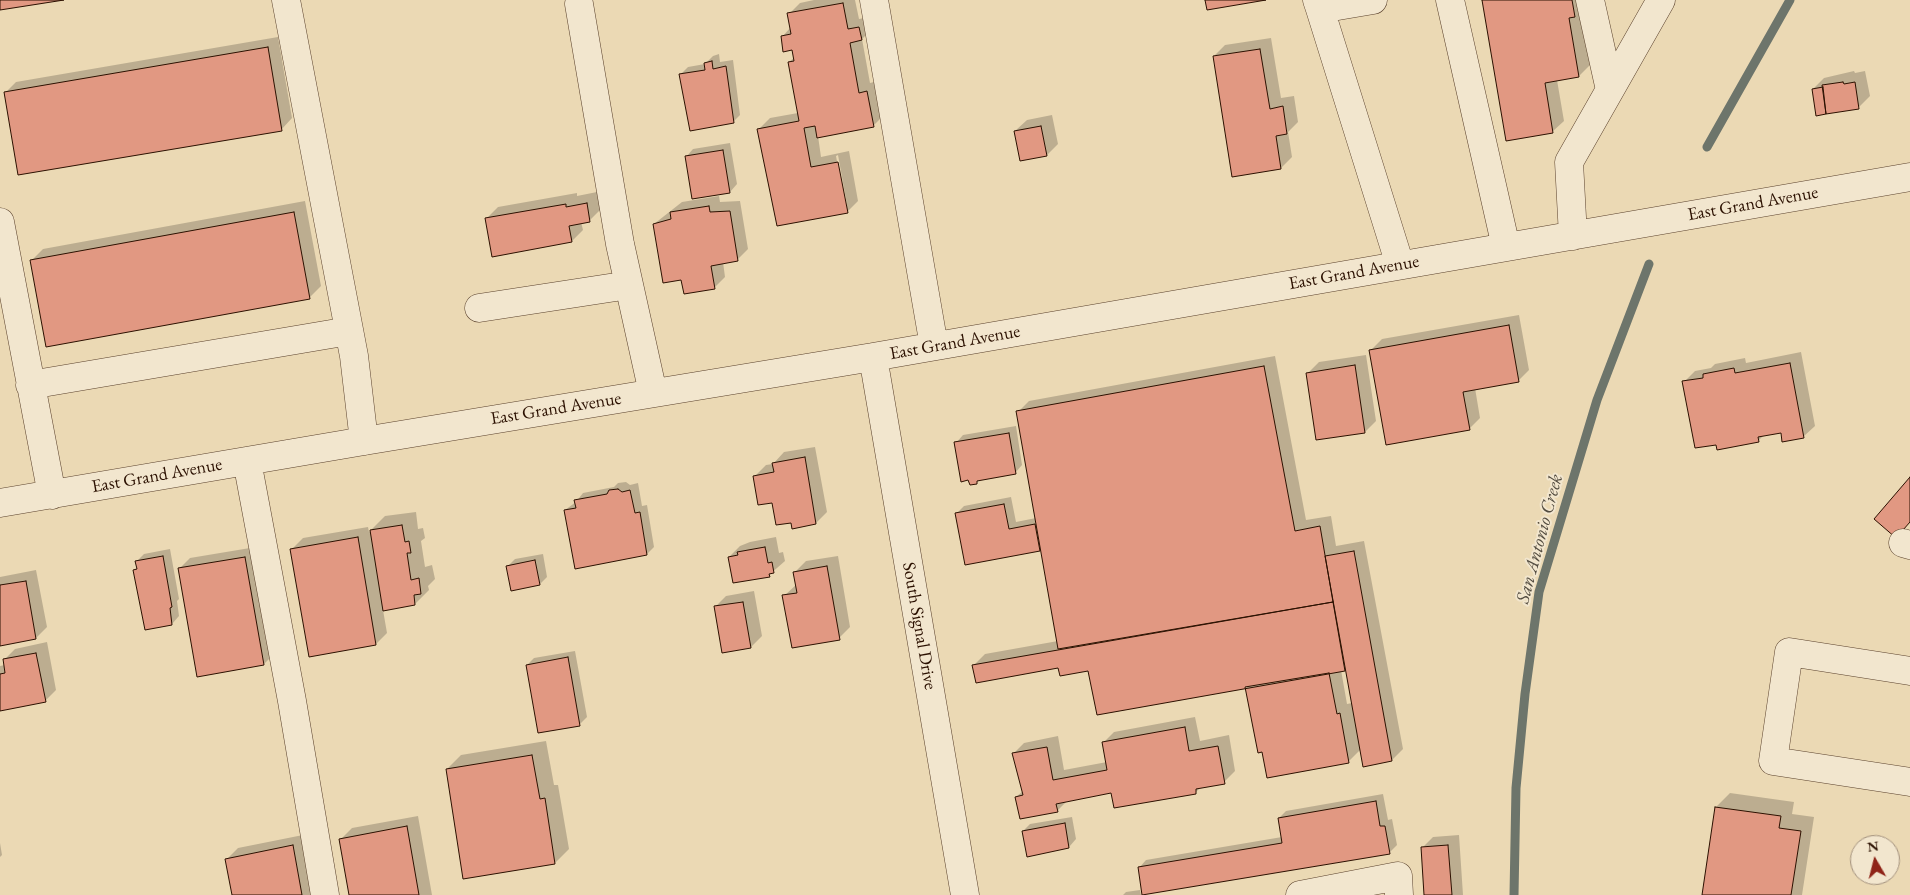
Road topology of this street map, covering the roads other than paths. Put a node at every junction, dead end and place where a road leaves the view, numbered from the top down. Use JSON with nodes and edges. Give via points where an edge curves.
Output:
{"nodes":[{"id":1,"x":286,"y":0,"type":"edge"},
{"id":2,"x":874,"y":0,"type":"edge"},
{"id":3,"x":1373,"y":0,"type":"edge"},
{"id":4,"x":1450,"y":0,"type":"edge"},
{"id":5,"x":1590,"y":0,"type":"edge"},
{"id":6,"x":1661,"y":0,"type":"edge"},
{"id":7,"x":579,"y":4,"type":"dead end"},
{"id":8,"x":1319,"y":4,"type":"edge"},
{"id":9,"x":1610,"y":90,"type":"junction"},
{"id":10,"x":1910,"y":177,"type":"edge"},
{"id":11,"x":0,"y":222,"type":"edge"},
{"id":12,"x":1573,"y":236,"type":"junction"},
{"id":13,"x":1506,"y":247,"type":"junction"},
{"id":14,"x":1400,"y":265,"type":"junction"},
{"id":15,"x":629,"y":285,"type":"junction"},
{"id":16,"x":479,"y":308,"type":"dead end"},
{"id":17,"x":349,"y":331,"type":"junction"},
{"id":18,"x":934,"y":346,"type":"junction"},
{"id":19,"x":874,"y":357,"type":"junction"},
{"id":20,"x":30,"y":386,"type":"junction"},
{"id":21,"x":653,"y":393,"type":"junction"},
{"id":22,"x":364,"y":441,"type":"junction"},
{"id":23,"x":248,"y":461,"type":"junction"},
{"id":24,"x":52,"y":495,"type":"junction"},
{"id":25,"x":0,"y":503,"type":"edge"},
{"id":26,"x":1910,"y":671,"type":"edge"},
{"id":27,"x":1910,"y":782,"type":"edge"},
{"id":28,"x":325,"y":895,"type":"edge"},
{"id":29,"x":965,"y":895,"type":"edge"},
{"id":30,"x":1300,"y":895,"type":"edge"},
{"id":31,"x":1399,"y":895,"type":"edge"}],
"edges":[{"from":1,"to":17,"type":"street"},
{"from":2,"to":18,"type":"street"},
{"from":3,"to":8,"type":"street"},
{"from":4,"to":13,"type":"street"},
{"from":5,"to":9,"type":"street"},
{"from":6,"to":9,"type":"street"},
{"from":7,"to":15,"type":"street"},
{"from":8,"to":14,"type":"street"},
{"from":9,"to":12,"type":"street","via":[[1569,162]]},
{"from":10,"to":12,"type":"street","name":"East Grand Avenue"},
{"from":11,"to":20,"type":"street"},
{"from":12,"to":13,"type":"street","name":"East Grand Avenue"},
{"from":13,"to":14,"type":"street","name":"East Grand Avenue"},
{"from":14,"to":18,"type":"street","name":"East Grand Avenue"},
{"from":15,"to":16,"type":"street"},
{"from":15,"to":21,"type":"street"},
{"from":17,"to":20,"type":"street"},
{"from":17,"to":22,"type":"street"},
{"from":18,"to":19,"type":"street","name":"East Grand Avenue"},
{"from":19,"to":21,"type":"street","name":"East Grand Avenue"},
{"from":19,"to":29,"type":"street","name":"South Signal Drive"},
{"from":20,"to":24,"type":"street"},
{"from":21,"to":22,"type":"street","name":"East Grand Avenue"},
{"from":22,"to":23,"type":"street","name":"East Grand Avenue"},
{"from":23,"to":24,"type":"street","name":"East Grand Avenue"},
{"from":23,"to":28,"type":"street"},
{"from":24,"to":25,"type":"street","name":"East Grand Avenue"},
{"from":26,"to":27,"type":"street","via":[[1789,652],[1772,761]]},
{"from":30,"to":31,"type":"street","via":[[1398,876]]}]}
